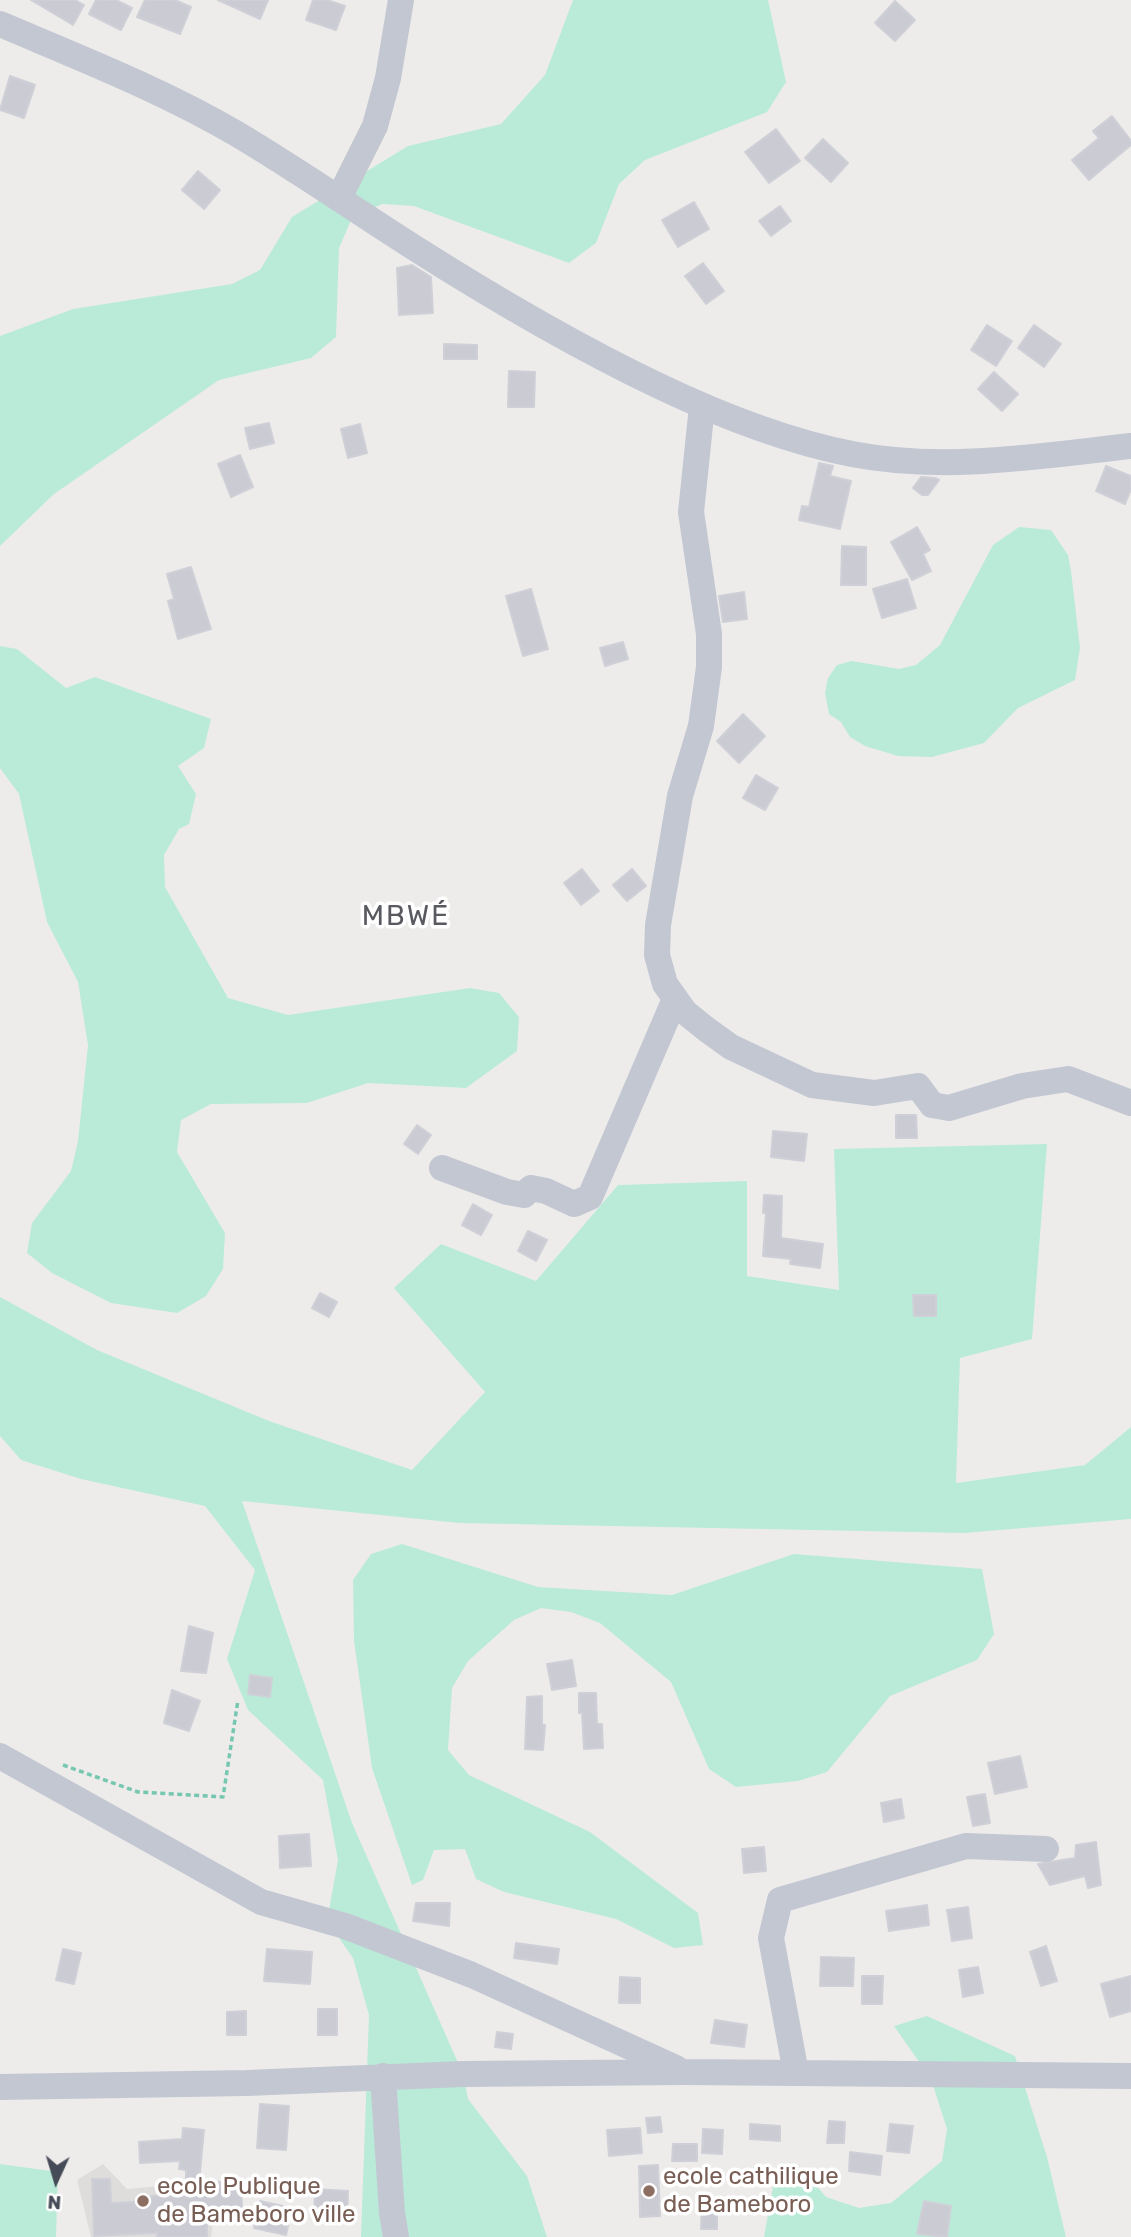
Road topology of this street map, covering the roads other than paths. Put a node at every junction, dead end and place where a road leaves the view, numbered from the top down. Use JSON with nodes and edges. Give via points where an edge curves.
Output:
{"nodes":[{"id":1,"x":401,"y":0,"type":"edge"},
{"id":2,"x":0,"y":24,"type":"edge"},
{"id":3,"x":339,"y":198,"type":"junction"},
{"id":4,"x":702,"y":406,"type":"junction"},
{"id":5,"x":1131,"y":446,"type":"edge"},
{"id":6,"x":674,"y":999,"type":"junction"},
{"id":7,"x":1131,"y":1103,"type":"edge"},
{"id":8,"x":442,"y":1168,"type":"dead end"},
{"id":9,"x":0,"y":1756,"type":"edge"},
{"id":10,"x":1046,"y":1849,"type":"dead end"},
{"id":11,"x":684,"y":2072,"type":"junction"},
{"id":12,"x":796,"y":2073,"type":"junction"},
{"id":13,"x":383,"y":2076,"type":"junction"},
{"id":14,"x":1131,"y":2076,"type":"edge"},
{"id":15,"x":0,"y":2087,"type":"edge"},
{"id":16,"x":396,"y":2237,"type":"edge"}],
"edges":[{"from":1,"to":3,"type":"street","via":[[375,126]]},
{"from":2,"to":3,"type":"street","via":[[208,118]]},
{"from":3,"to":4,"type":"street","via":[[528,317]]},
{"from":4,"to":5,"type":"street","via":[[810,445],[897,460],[980,461]]},
{"from":4,"to":6,"type":"street","via":[[691,512],[709,634],[707,694],[680,796],[657,925],[657,955]]},
{"from":6,"to":7,"type":"street","via":[[731,1047],[812,1085],[874,1093],[918,1086],[932,1105],[949,1108],[1022,1086],[1068,1079]]},
{"from":6,"to":8,"type":"street","via":[[590,1197],[573,1204],[531,1188],[524,1195],[507,1192]]},
{"from":9,"to":11,"type":"street","via":[[261,1902],[345,1927],[472,1975]]},
{"from":10,"to":12,"type":"street","via":[[966,1846],[780,1900],[771,1938]]},
{"from":11,"to":12,"type":"street"},
{"from":11,"to":13,"type":"street"},
{"from":12,"to":14,"type":"street"},
{"from":13,"to":15,"type":"street"},
{"from":13,"to":16,"type":"street"}]}
